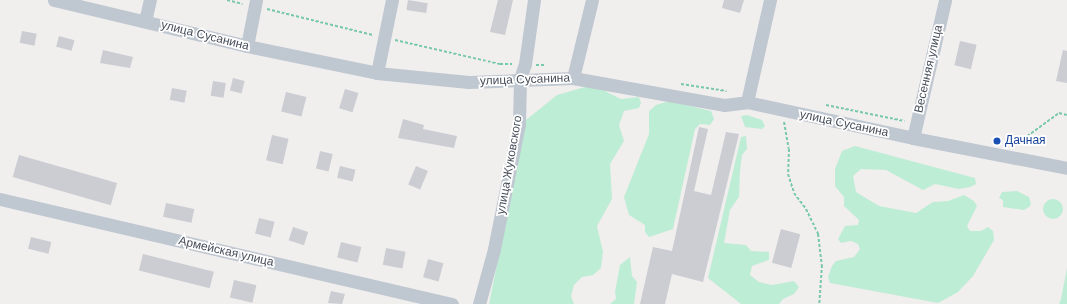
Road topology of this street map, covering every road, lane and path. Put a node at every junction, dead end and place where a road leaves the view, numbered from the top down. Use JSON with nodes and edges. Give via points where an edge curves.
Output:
{"nodes":[{"id":1,"x":54,"y":0,"type":"edge"},
{"id":2,"x":150,"y":0,"type":"edge"},
{"id":3,"x":227,"y":0,"type":"edge"},
{"id":4,"x":392,"y":0,"type":"edge"},
{"id":5,"x":534,"y":0,"type":"edge"},
{"id":6,"x":592,"y":0,"type":"edge"},
{"id":7,"x":770,"y":0,"type":"edge"},
{"id":8,"x":945,"y":0,"type":"edge"},
{"id":9,"x":69,"y":2,"type":"edge"},
{"id":10,"x":256,"y":3,"type":"edge"},
{"id":11,"x":145,"y":21,"type":"junction"},
{"id":12,"x":384,"y":38,"type":"junction"},
{"id":13,"x":247,"y":46,"type":"junction"},
{"id":14,"x":377,"y":73,"type":"junction"},
{"id":15,"x":573,"y":78,"type":"junction"},
{"id":16,"x":520,"y":79,"type":"junction"},
{"id":17,"x":747,"y":102,"type":"junction"},
{"id":18,"x":781,"y":110,"type":"junction"},
{"id":19,"x":1067,"y":115,"type":"edge"},
{"id":20,"x":913,"y":138,"type":"junction"},
{"id":21,"x":1002,"y":156,"type":"junction"},
{"id":22,"x":1067,"y":168,"type":"edge"},
{"id":23,"x":0,"y":199,"type":"edge"},
{"id":24,"x":452,"y":304,"type":"edge"},
{"id":25,"x":479,"y":304,"type":"edge"},
{"id":26,"x":819,"y":304,"type":"edge"}],
"edges":[{"from":1,"to":9,"type":"street","name":"улица Сусанина"},
{"from":2,"to":11,"type":"street"},
{"from":3,"to":10,"type":"path"},
{"from":4,"to":12,"type":"street"},
{"from":5,"to":16,"type":"street","name":"улица Жуковского","via":[[525,64]]},
{"from":6,"to":15,"type":"street"},
{"from":7,"to":17,"type":"street"},
{"from":8,"to":20,"type":"street","name":"Весенняя улица"},
{"from":9,"to":11,"type":"street","name":"улица Сусанина"},
{"from":10,"to":12,"type":"path"},
{"from":10,"to":13,"type":"street"},
{"from":11,"to":13,"type":"street","name":"улица Сусанина"},
{"from":12,"to":14,"type":"street"},
{"from":13,"to":14,"type":"street","name":"улица Сусанина"},
{"from":14,"to":16,"type":"street","name":"улица Сусанина","via":[[469,82]]},
{"from":15,"to":16,"type":"street","name":"улица Сусанина"},
{"from":15,"to":17,"type":"street","name":"улица Сусанина","via":[[724,105]]},
{"from":16,"to":25,"type":"street","name":"улица Жуковского","via":[[519,124],[494,249]]},
{"from":17,"to":18,"type":"street","name":"улица Сусанина"},
{"from":18,"to":20,"type":"street","name":"улица Сусанина"},
{"from":18,"to":26,"type":"path","via":[[789,149],[788,174],[794,193],[806,209],[818,234],[822,265]]},
{"from":19,"to":21,"type":"path","via":[[1059,113]]},
{"from":20,"to":21,"type":"street","name":"улица Сусанина"},
{"from":21,"to":22,"type":"street","name":"улица Сусанина"},
{"from":23,"to":24,"type":"street","name":"Армейская улица"}]}
